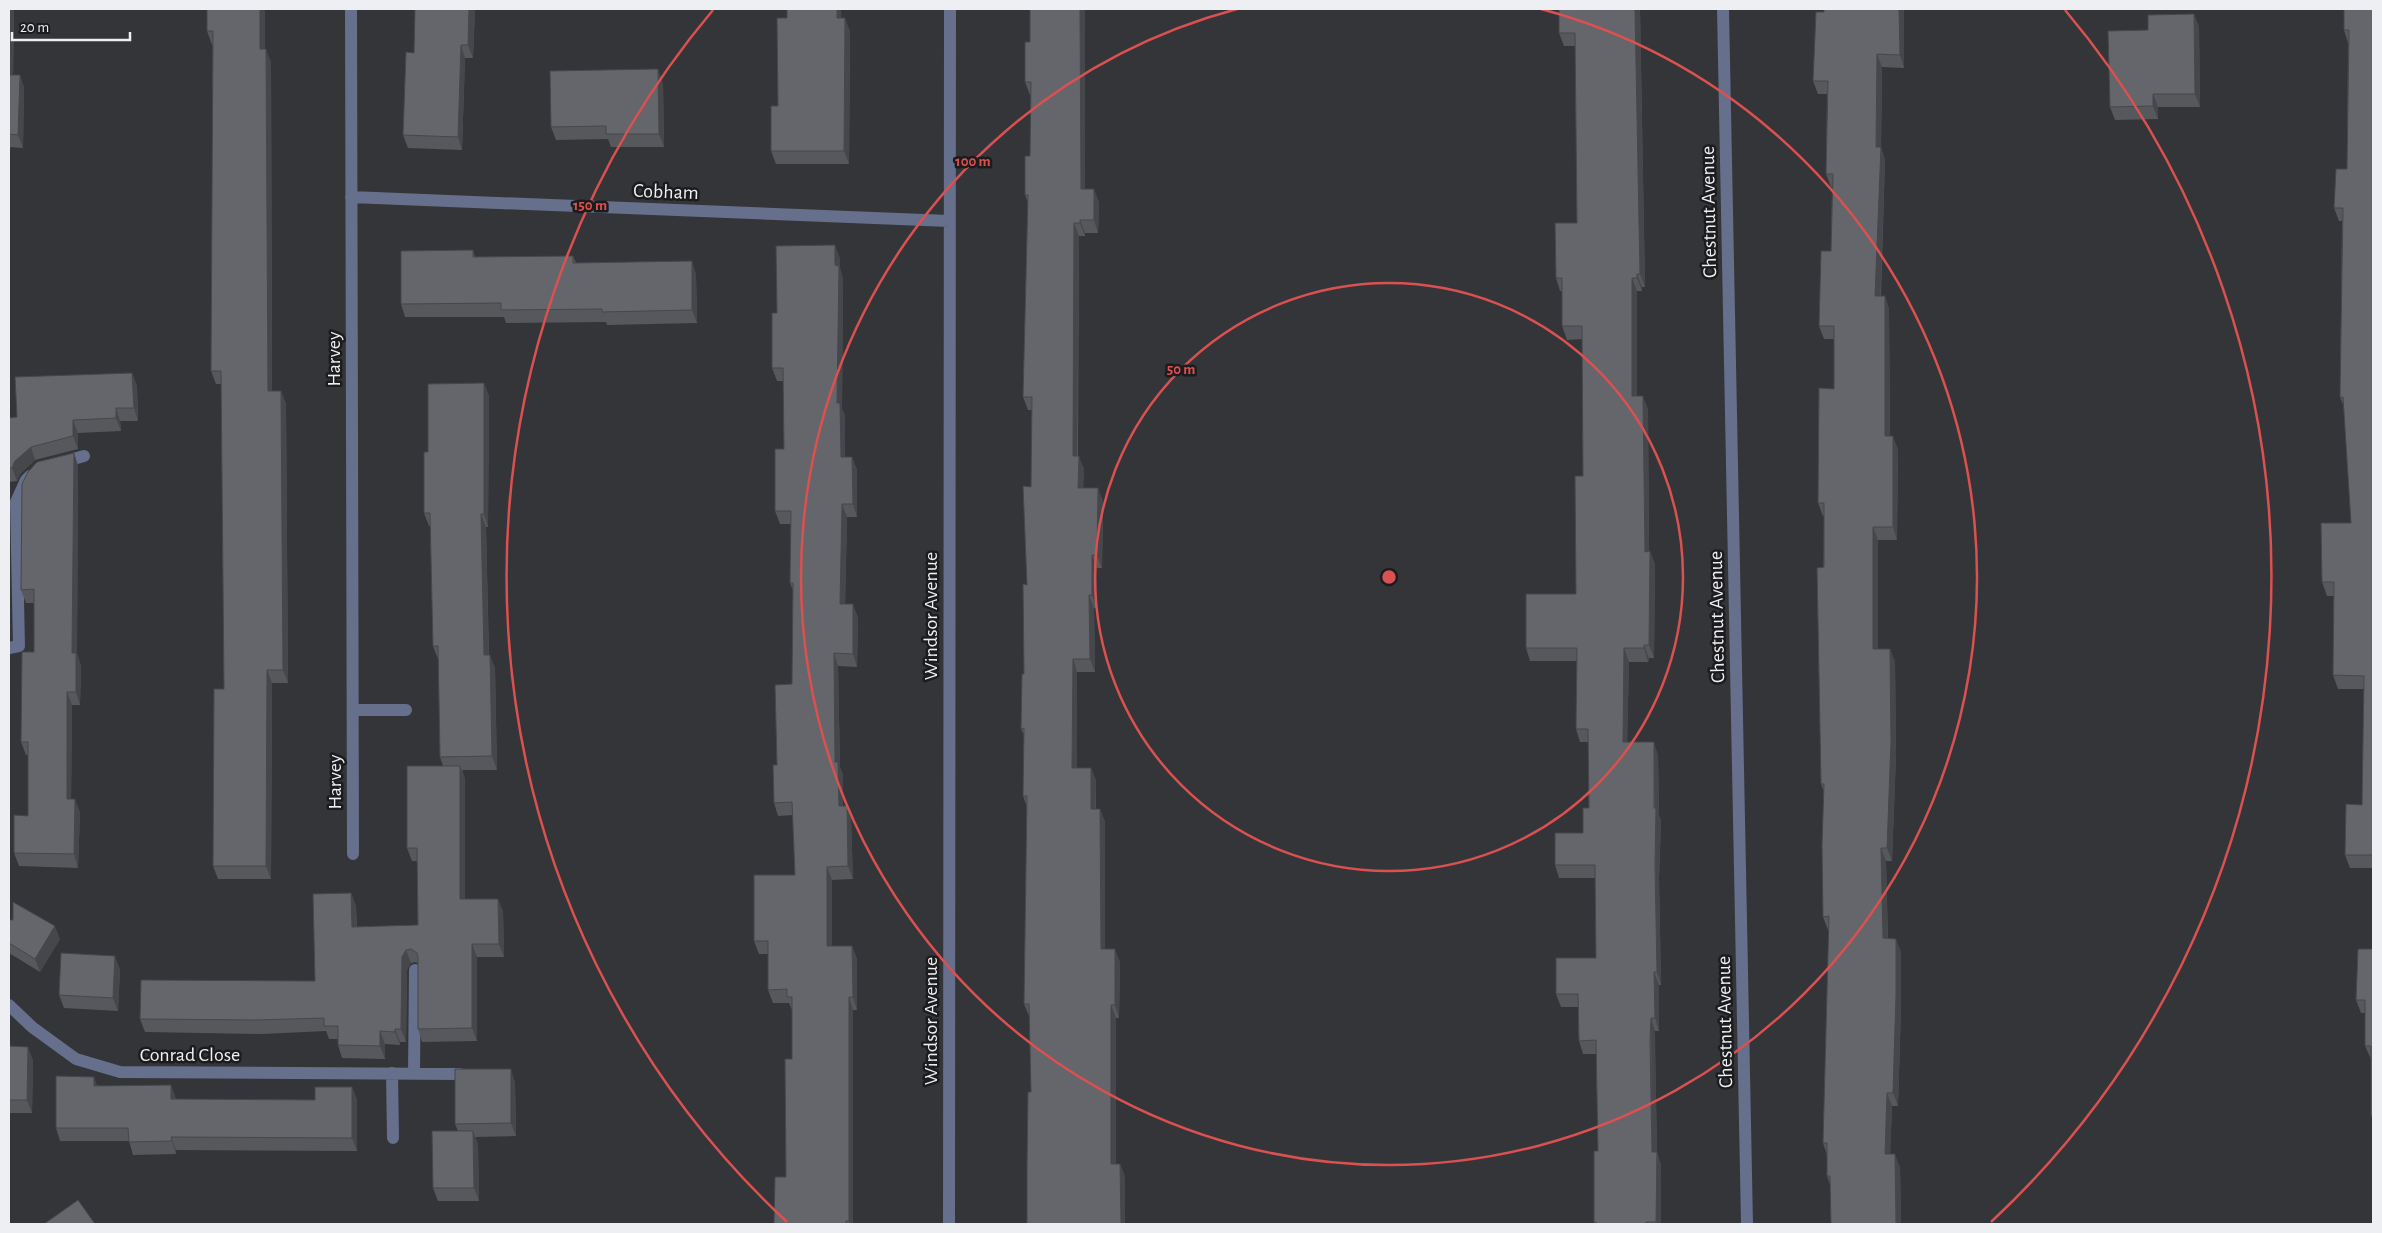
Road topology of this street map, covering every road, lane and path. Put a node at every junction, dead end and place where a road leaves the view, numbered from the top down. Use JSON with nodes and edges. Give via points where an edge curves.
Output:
{"nodes":[{"id":1,"x":351,"y":9,"type":"edge"},
{"id":2,"x":950,"y":9,"type":"edge"},
{"id":3,"x":1723,"y":9,"type":"edge"},
{"id":4,"x":351,"y":197,"type":"junction"},
{"id":5,"x":949,"y":221,"type":"junction"},
{"id":6,"x":84,"y":456,"type":"dead end"},
{"id":7,"x":9,"y":648,"type":"edge"},
{"id":8,"x":352,"y":710,"type":"junction"},
{"id":9,"x":406,"y":710,"type":"dead end"},
{"id":10,"x":353,"y":854,"type":"dead end"},
{"id":11,"x":415,"y":970,"type":"edge"},
{"id":12,"x":9,"y":1005,"type":"edge"},
{"id":13,"x":392,"y":1073,"type":"junction"},
{"id":14,"x":414,"y":1073,"type":"junction"},
{"id":15,"x":460,"y":1074,"type":"edge"},
{"id":16,"x":393,"y":1138,"type":"dead end"},
{"id":17,"x":949,"y":1224,"type":"edge"},
{"id":18,"x":1747,"y":1224,"type":"edge"}],
"edges":[{"from":1,"to":4,"type":"street","name":"Harvey"},
{"from":2,"to":5,"type":"street","name":"Windsor Avenue"},
{"from":3,"to":18,"type":"street","name":"Chestnut Avenue"},
{"from":4,"to":5,"type":"street","name":"Cobham"},
{"from":4,"to":8,"type":"street","name":"Harvey"},
{"from":5,"to":17,"type":"street","name":"Windsor Avenue"},
{"from":6,"to":7,"type":"street","via":[[43,467],[26,480],[16,502],[19,646]]},
{"from":8,"to":9,"type":"street"},
{"from":8,"to":10,"type":"street","name":"Harvey"},
{"from":11,"to":14,"type":"street"},
{"from":12,"to":13,"type":"street","name":"Conrad Close","via":[[32,1027],[76,1059],[120,1072]]},
{"from":13,"to":14,"type":"street","name":"Conrad Close"},
{"from":13,"to":16,"type":"street"},
{"from":14,"to":15,"type":"street","name":"Conrad Close"}]}
